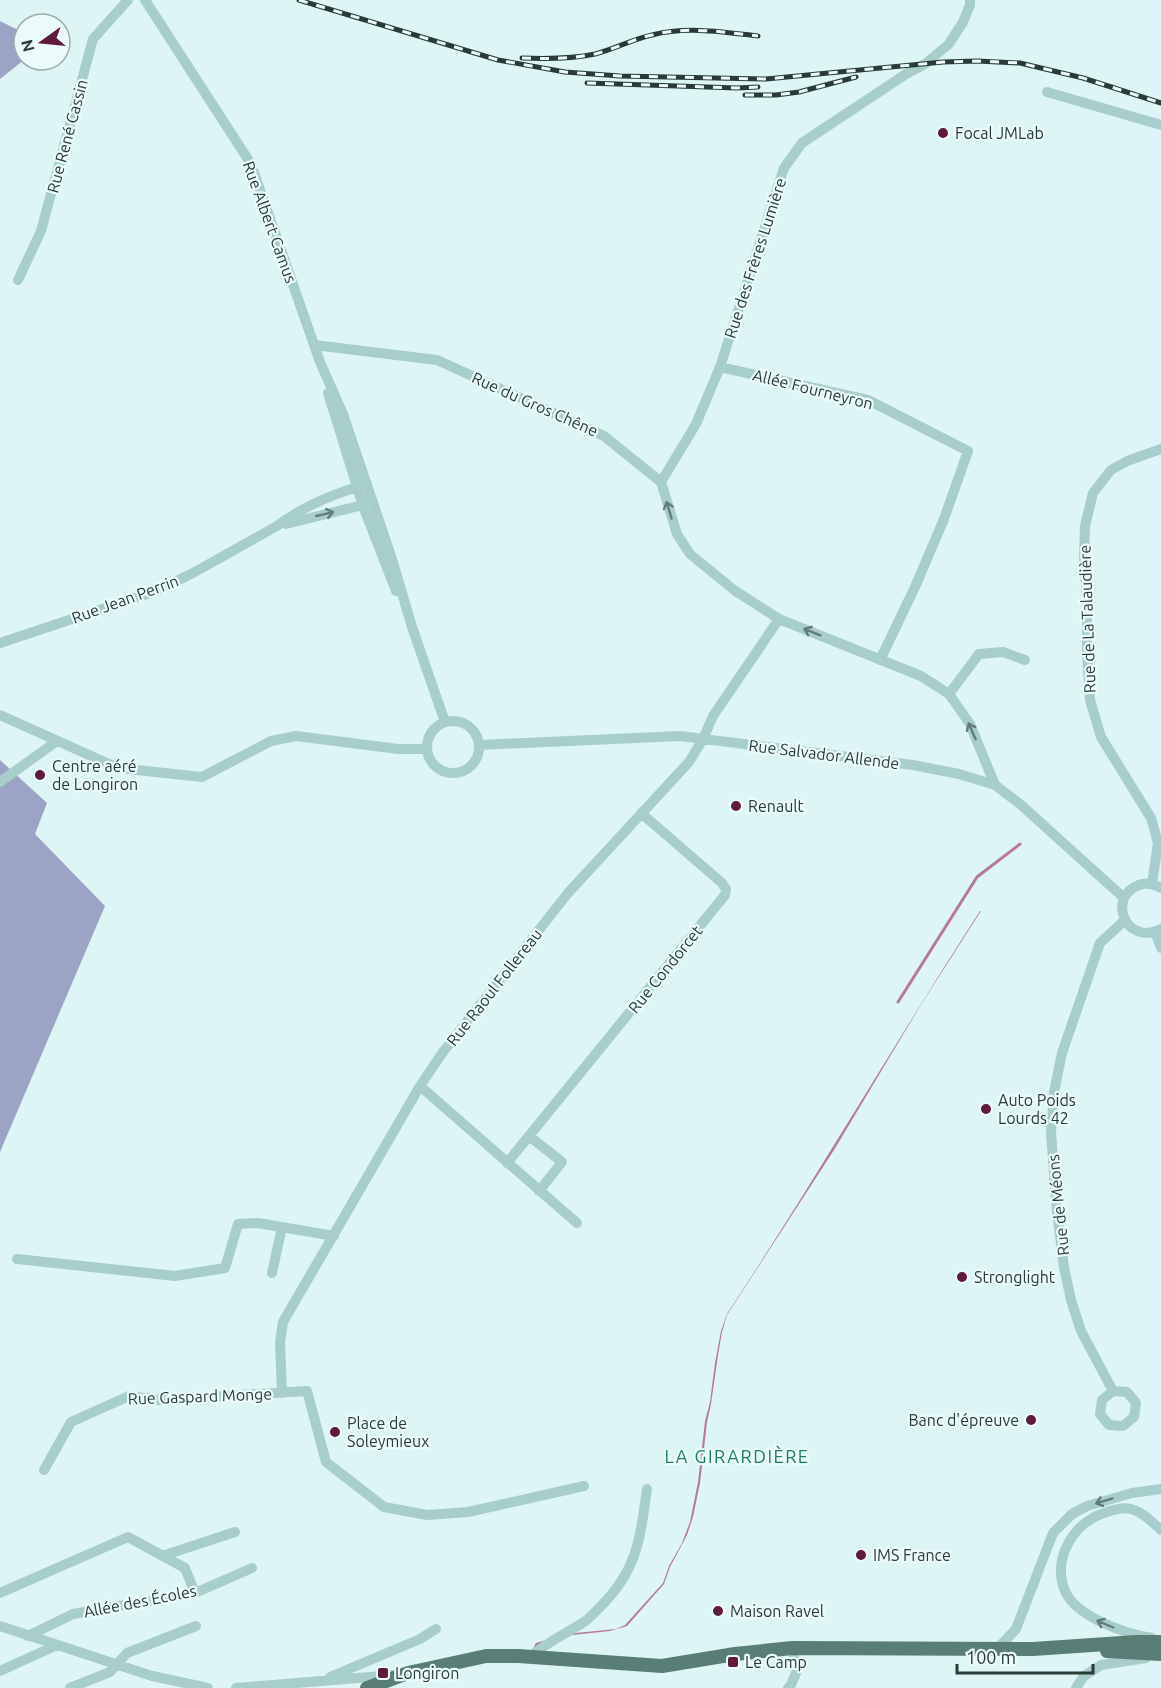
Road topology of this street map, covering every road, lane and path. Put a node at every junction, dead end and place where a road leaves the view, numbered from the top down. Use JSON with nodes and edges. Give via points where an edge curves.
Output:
{"nodes":[{"id":1,"x":128,"y":0,"type":"edge"},
{"id":2,"x":145,"y":0,"type":"edge"},
{"id":3,"x":970,"y":0,"type":"edge"},
{"id":4,"x":1047,"y":92,"type":"dead end"},
{"id":5,"x":1161,"y":126,"type":"edge"},
{"id":6,"x":18,"y":280,"type":"dead end"},
{"id":7,"x":314,"y":345,"type":"junction"},
{"id":8,"x":720,"y":367,"type":"junction"},
{"id":9,"x":1161,"y":449,"type":"edge"},
{"id":10,"x":661,"y":482,"type":"junction"},
{"id":11,"x":362,"y":486,"type":"junction"},
{"id":12,"x":368,"y":504,"type":"junction"},
{"id":13,"x":277,"y":526,"type":"junction"},
{"id":14,"x":779,"y":619,"type":"junction"},
{"id":15,"x":0,"y":643,"type":"edge"},
{"id":16,"x":880,"y":660,"type":"junction"},
{"id":17,"x":1025,"y":660,"type":"dead end"},
{"id":18,"x":950,"y":694,"type":"junction"},
{"id":19,"x":0,"y":715,"type":"edge"},
{"id":20,"x":445,"y":722,"type":"junction"},
{"id":21,"x":703,"y":739,"type":"junction"},
{"id":22,"x":57,"y":741,"type":"junction"},
{"id":23,"x":479,"y":746,"type":"junction"},
{"id":24,"x":427,"y":749,"type":"junction"},
{"id":25,"x":0,"y":782,"type":"edge"},
{"id":26,"x":995,"y":785,"type":"junction"},
{"id":27,"x":641,"y":813,"type":"junction"},
{"id":28,"x":1157,"y":886,"type":"edge"},
{"id":29,"x":1124,"y":898,"type":"junction"},
{"id":30,"x":1125,"y":920,"type":"junction"},
{"id":31,"x":1158,"y":931,"type":"edge"},
{"id":32,"x":1161,"y":948,"type":"edge"},
{"id":33,"x":420,"y":1086,"type":"junction"},
{"id":34,"x":529,"y":1136,"type":"junction"},
{"id":35,"x":507,"y":1163,"type":"junction"},
{"id":36,"x":539,"y":1191,"type":"junction"},
{"id":37,"x":577,"y":1223,"type":"dead end"},
{"id":38,"x":282,"y":1227,"type":"junction"},
{"id":39,"x":334,"y":1236,"type":"junction"},
{"id":40,"x":17,"y":1259,"type":"dead end"},
{"id":41,"x":272,"y":1273,"type":"dead end"},
{"id":42,"x":1113,"y":1391,"type":"dead end"},
{"id":43,"x":282,"y":1393,"type":"junction"},
{"id":44,"x":44,"y":1470,"type":"dead end"},
{"id":45,"x":584,"y":1486,"type":"dead end"},
{"id":46,"x":647,"y":1489,"type":"dead end"},
{"id":47,"x":1161,"y":1489,"type":"edge"},
{"id":48,"x":1161,"y":1530,"type":"edge"},
{"id":49,"x":235,"y":1532,"type":"dead end"},
{"id":50,"x":162,"y":1556,"type":"junction"},
{"id":51,"x":252,"y":1568,"type":"dead end"},
{"id":52,"x":0,"y":1593,"type":"edge"},
{"id":53,"x":195,"y":1593,"type":"junction"},
{"id":54,"x":0,"y":1626,"type":"edge"},
{"id":55,"x":196,"y":1626,"type":"dead end"},
{"id":56,"x":436,"y":1629,"type":"dead end"},
{"id":57,"x":28,"y":1636,"type":"junction"},
{"id":58,"x":1161,"y":1641,"type":"edge"},
{"id":59,"x":57,"y":1646,"type":"junction"},
{"id":60,"x":792,"y":1648,"type":"junction"},
{"id":61,"x":998,"y":1648,"type":"junction"},
{"id":62,"x":1060,"y":1648,"type":"junction"},
{"id":63,"x":1161,"y":1655,"type":"edge"},
{"id":64,"x":530,"y":1657,"type":"junction"},
{"id":65,"x":118,"y":1664,"type":"junction"},
{"id":66,"x":0,"y":1671,"type":"edge"},
{"id":67,"x":408,"y":1673,"type":"junction"},
{"id":68,"x":322,"y":1681,"type":"junction"},
{"id":69,"x":191,"y":1687,"type":"edge"},
{"id":70,"x":70,"y":1688,"type":"edge"},
{"id":71,"x":208,"y":1688,"type":"edge"},
{"id":72,"x":236,"y":1688,"type":"edge"},
{"id":73,"x":367,"y":1688,"type":"edge"},
{"id":74,"x":789,"y":1688,"type":"edge"},
{"id":75,"x":1076,"y":1688,"type":"edge"}],
"edges":[{"from":1,"to":6,"type":"street","name":"Rue René Cassin","via":[[93,39],[41,231]]},
{"from":2,"to":7,"type":"street","name":"Rue Albert Camus","via":[[251,164]]},
{"from":3,"to":8,"type":"street","name":"Rue des Frères Lumière","via":[[963,22],[949,44],[925,64],[802,142],[784,168]]},
{"from":4,"to":5,"type":"street"},
{"from":7,"to":10,"type":"street","name":"Rue du Gros Chêne","via":[[437,360],[604,436]]},
{"from":7,"to":11,"type":"street","name":"Rue Albert Camus"},
{"from":8,"to":10,"type":"street","name":"Rue des Frères Lumière","via":[[696,423]]},
{"from":8,"to":16,"type":"street","name":"Allée Fourneyron","via":[[868,400],[968,451],[944,519]]},
{"from":9,"to":28,"type":"street","name":"Rue de La Talaudière","via":[[1111,470],[1093,493],[1083,557],[1090,700],[1101,737],[1151,818],[1158,843]]},
{"from":14,"to":10,"type":"street","one_way":true,"via":[[734,590],[690,554],[677,534]]},
{"from":11,"to":12,"type":"street","name":"Rue Albert Camus"},
{"from":11,"to":13,"type":"street","name":"Rue Jean Perrin","via":[[317,503]]},
{"from":13,"to":12,"type":"street","name":"Rue Jean Perrin","one_way":true},
{"from":12,"to":20,"type":"street","name":"Rue Albert Camus"},
{"from":13,"to":15,"type":"street","name":"Rue Jean Perrin","via":[[156,591]]},
{"from":16,"to":14,"type":"street","one_way":true},
{"from":14,"to":21,"type":"street","name":"Rue Raoul Follereau","via":[[713,716]]},
{"from":16,"to":18,"type":"street","via":[[921,676]]},
{"from":17,"to":18,"type":"street","via":[[1004,652],[979,654]]},
{"from":26,"to":18,"type":"street","one_way":true,"via":[[970,724]]},
{"from":19,"to":22,"type":"street"},
{"from":20,"to":23,"type":"street","via":[[468,725]]},
{"from":20,"to":24,"type":"street","via":[[431,732]]},
{"from":21,"to":23,"type":"street","name":"Rue Salvador Allende","via":[[680,736]]},
{"from":21,"to":26,"type":"street","name":"Rue Salvador Allende","via":[[913,765]]},
{"from":21,"to":27,"type":"street","name":"Rue Raoul Follereau","via":[[689,762]]},
{"from":22,"to":24,"type":"street","via":[[118,768],[202,777],[271,741],[296,736]]},
{"from":22,"to":25,"type":"street"},
{"from":23,"to":24,"type":"street","via":[[474,762],[450,773],[435,765]]},
{"from":26,"to":29,"type":"street","name":"Rue Salvador Allende"},
{"from":27,"to":33,"type":"street","name":"Rue Raoul Follereau","via":[[568,893]]},
{"from":27,"to":34,"type":"street","name":"Rue Condorcet","via":[[722,883],[725,895]]},
{"from":28,"to":29,"type":"street","via":[[1142,884]]},
{"from":29,"to":30,"type":"street"},
{"from":30,"to":31,"type":"street","via":[[1134,930]]},
{"from":30,"to":42,"type":"street","name":"Rue de Méons","via":[[1100,943],[1062,1053],[1051,1133],[1064,1267],[1071,1300],[1081,1331]]},
{"from":31,"to":32,"type":"street"},
{"from":33,"to":35,"type":"street"},
{"from":33,"to":39,"type":"street","name":"Rue Raoul Follereau"},
{"from":34,"to":35,"type":"street","name":"Rue Condorcet"},
{"from":34,"to":36,"type":"street","via":[[562,1162]]},
{"from":35,"to":36,"type":"street"},
{"from":36,"to":37,"type":"street"},
{"from":38,"to":39,"type":"street"},
{"from":38,"to":40,"type":"street","via":[[238,1224],[225,1268],[175,1276]]},
{"from":38,"to":41,"type":"street"},
{"from":39,"to":43,"type":"street","name":"Rue Raoul Follereau","via":[[283,1322]]},
{"from":43,"to":44,"type":"street","name":"Rue Gaspard Monge","via":[[159,1400],[129,1396],[71,1422]]},
{"from":43,"to":45,"type":"street","name":"Rue Gaspard Monge","via":[[307,1390],[326,1462],[384,1507],[427,1515],[468,1512]]},
{"from":46,"to":64,"type":"street","via":[[640,1537],[631,1565],[615,1592],[585,1622]]},
{"from":47,"to":61,"type":"street","one_way":true,"via":[[1132,1493],[1072,1514],[1053,1533],[1016,1629]]},
{"from":58,"to":48,"type":"street","one_way":true,"via":[[1124,1632],[1095,1619],[1065,1591],[1061,1572],[1063,1554],[1072,1537],[1083,1523],[1098,1515],[1131,1509]]},
{"from":49,"to":50,"type":"street"},
{"from":50,"to":52,"type":"street","via":[[128,1538]]},
{"from":50,"to":53,"type":"street","via":[[184,1568]]},
{"from":51,"to":53,"type":"street","name":"Allée des Écoles"},
{"from":53,"to":57,"type":"street","name":"Allée des Écoles","via":[[73,1614]]},
{"from":54,"to":57,"type":"street"},
{"from":55,"to":65,"type":"street","via":[[127,1653]]},
{"from":56,"to":68,"type":"street"},
{"from":57,"to":59,"type":"street"},
{"from":58,"to":62,"type":"main road"},
{"from":59,"to":65,"type":"street"},
{"from":59,"to":66,"type":"street"},
{"from":60,"to":61,"type":"main road"},
{"from":60,"to":64,"type":"main road","via":[[662,1666]]},
{"from":60,"to":74,"type":"street","via":[[797,1671]]},
{"from":61,"to":62,"type":"main road"},
{"from":62,"to":63,"type":"main road"},
{"from":63,"to":75,"type":"street","via":[[1101,1665],[1084,1676]]},
{"from":64,"to":67,"type":"main road","via":[[486,1656]]},
{"from":65,"to":69,"type":"street"},
{"from":65,"to":70,"type":"street","via":[[110,1672]]},
{"from":67,"to":68,"type":"street"},
{"from":67,"to":73,"type":"main road"},
{"from":68,"to":72,"type":"street"},
{"from":69,"to":71,"type":"street"}]}
